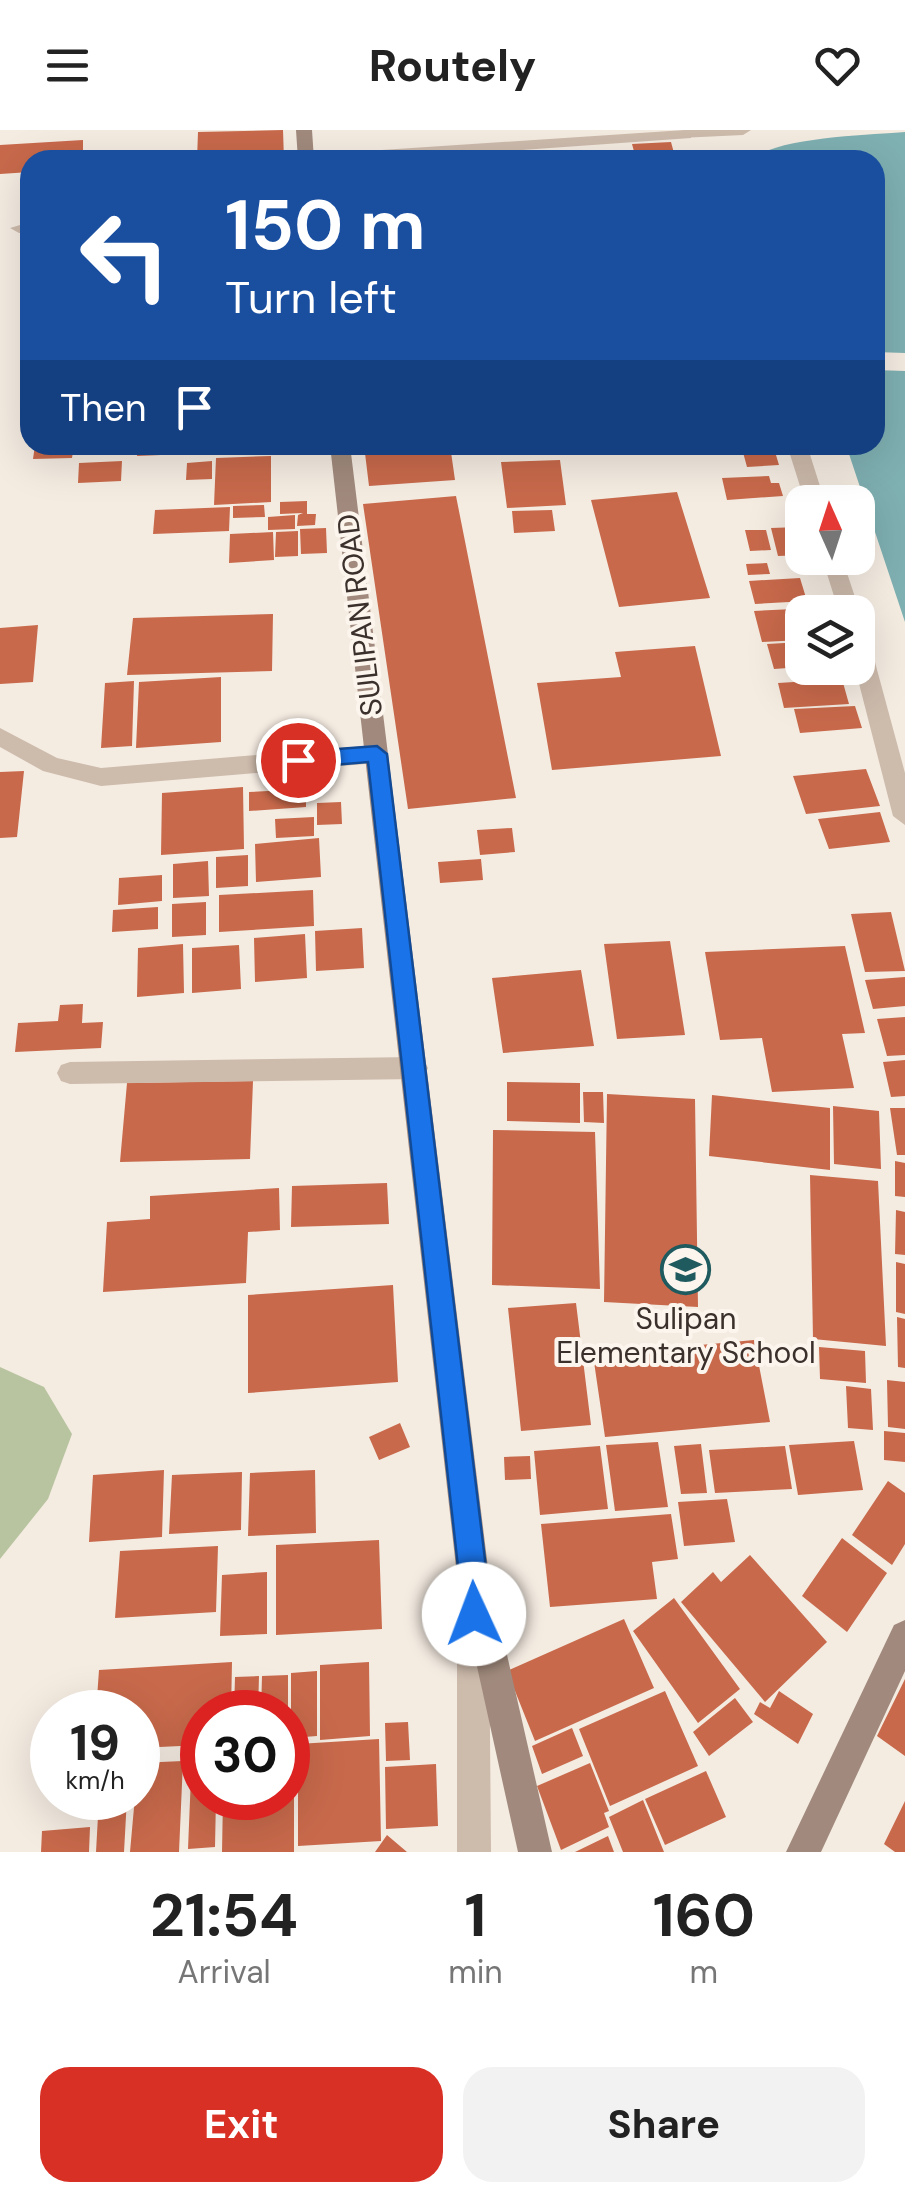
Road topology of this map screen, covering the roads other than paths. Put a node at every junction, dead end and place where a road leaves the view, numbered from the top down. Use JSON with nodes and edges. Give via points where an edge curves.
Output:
{"nodes":[{"id":1,"x":743,"y":130,"type":"edge"},
{"id":2,"x":686,"y":138,"type":"edge"},
{"id":3,"x":479,"y":150,"type":"edge"},
{"id":4,"x":341,"y":455,"type":"edge"},
{"id":5,"x":800,"y":455,"type":"edge"},
{"id":6,"x":809,"y":485,"type":"edge"},
{"id":7,"x":870,"y":685,"type":"edge"},
{"id":8,"x":0,"y":736,"type":"edge"},
{"id":9,"x":377,"y":754,"type":"junction"},
{"id":10,"x":905,"y":816,"type":"edge"},
{"id":11,"x":415,"y":1068,"type":"junction"},
{"id":12,"x":70,"y":1073,"type":"dead end"},
{"id":13,"x":473,"y":1576,"type":"junction"},
{"id":14,"x":905,"y":1636,"type":"edge"},
{"id":15,"x":474,"y":1852,"type":"edge"},
{"id":16,"x":535,"y":1852,"type":"edge"},
{"id":17,"x":804,"y":1852,"type":"edge"}],
"edges":[{"from":1,"to":2,"type":"street"},
{"from":2,"to":3,"type":"street"},
{"from":4,"to":9,"type":"street","name":"SULIPAN ROAD"},
{"from":5,"to":6,"type":"street"},
{"from":7,"to":10,"type":"street"},
{"from":8,"to":9,"type":"street","via":[[51,765],[101,776]]},
{"from":9,"to":11,"type":"street","name":"SULIPAN ROAD"},
{"from":11,"to":12,"type":"street"},
{"from":11,"to":13,"type":"street","name":"SULIPAN ROAD"},
{"from":13,"to":15,"type":"street"},
{"from":13,"to":16,"type":"street","name":"SULIPAN ROAD"},
{"from":14,"to":17,"type":"street"}]}
